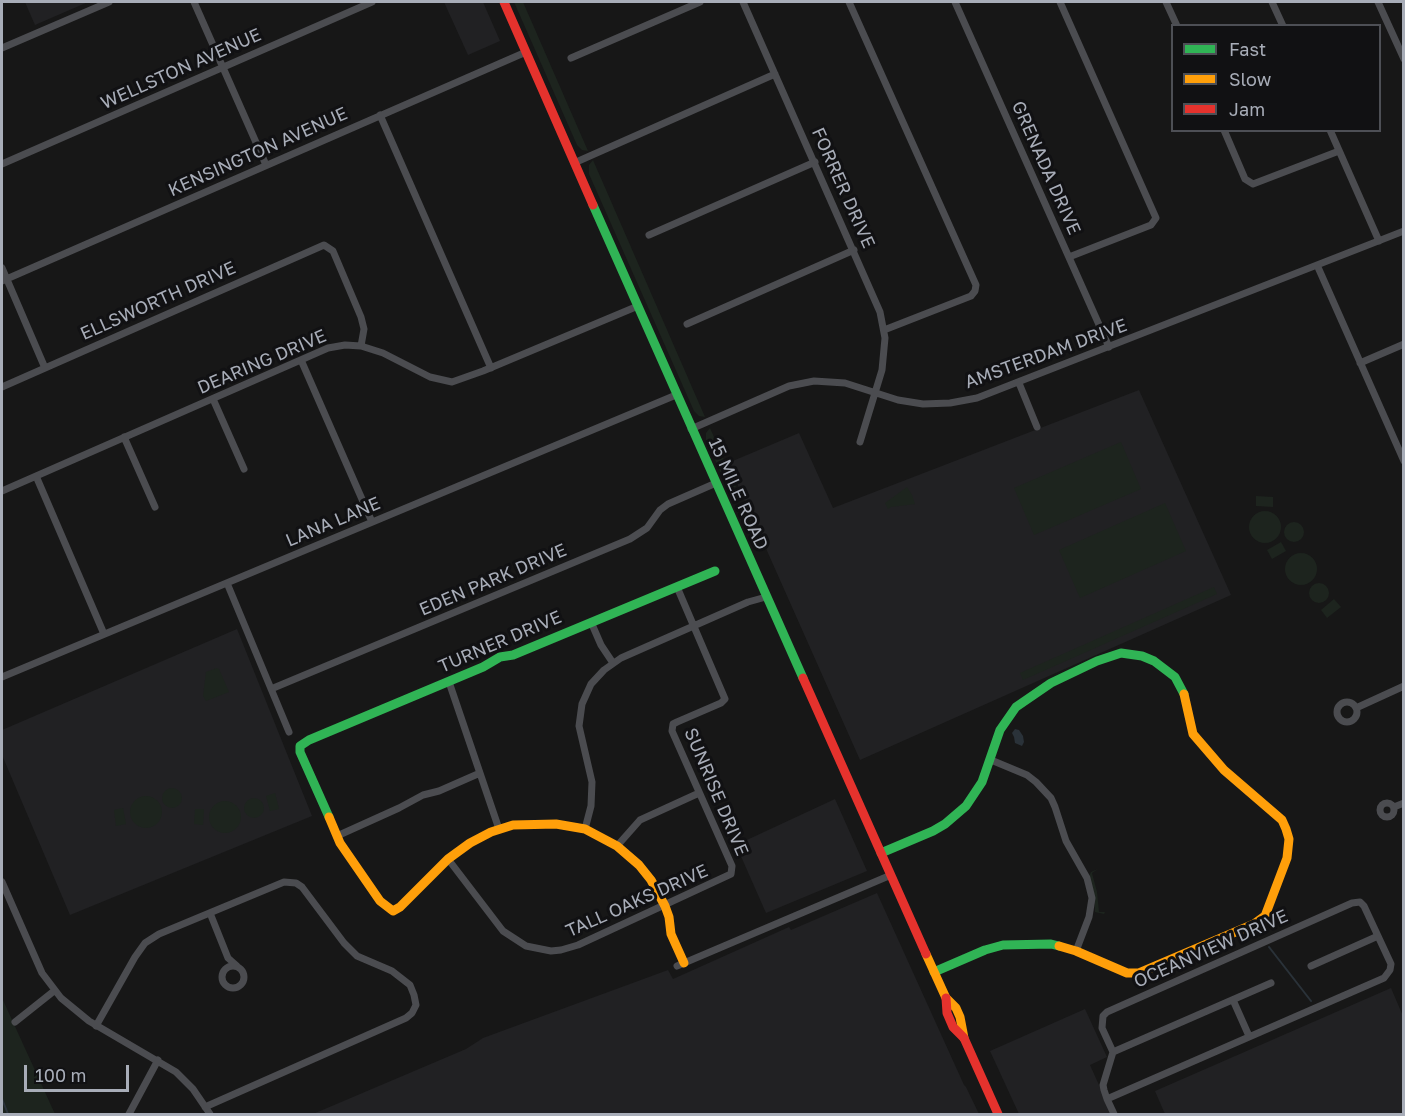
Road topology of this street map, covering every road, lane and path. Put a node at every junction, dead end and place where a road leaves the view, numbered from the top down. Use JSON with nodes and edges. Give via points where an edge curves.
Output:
{"nodes":[{"id":1,"x":109,"y":2,"type":"edge"},
{"id":2,"x":194,"y":2,"type":"edge"},
{"id":3,"x":372,"y":2,"type":"edge"},
{"id":4,"x":504,"y":2,"type":"edge"},
{"id":5,"x":700,"y":2,"type":"edge"},
{"id":6,"x":743,"y":2,"type":"edge"},
{"id":7,"x":849,"y":2,"type":"edge"},
{"id":8,"x":955,"y":2,"type":"edge"},
{"id":9,"x":1060,"y":2,"type":"edge"},
{"id":10,"x":1166,"y":2,"type":"edge"},
{"id":11,"x":1272,"y":2,"type":"edge"},
{"id":12,"x":1377,"y":2,"type":"edge"},
{"id":13,"x":1176,"y":24,"type":"edge"},
{"id":14,"x":1282,"y":24,"type":"edge"},
{"id":15,"x":2,"y":48,"type":"edge"},
{"id":16,"x":526,"y":52,"type":"junction"},
{"id":17,"x":571,"y":58,"type":"dead end"},
{"id":18,"x":1404,"y":59,"type":"edge"},
{"id":19,"x":222,"y":67,"type":"junction"},
{"id":20,"x":775,"y":74,"type":"junction"},
{"id":21,"x":380,"y":115,"type":"junction"},
{"id":22,"x":1225,"y":132,"type":"edge"},
{"id":23,"x":1331,"y":132,"type":"edge"},
{"id":24,"x":1339,"y":151,"type":"junction"},
{"id":25,"x":815,"y":162,"type":"junction"},
{"id":26,"x":574,"y":163,"type":"junction"},
{"id":27,"x":2,"y":164,"type":"edge"},
{"id":28,"x":266,"y":165,"type":"junction"},
{"id":29,"x":1404,"y":231,"type":"edge"},
{"id":30,"x":648,"y":235,"type":"dead end"},
{"id":31,"x":1379,"y":241,"type":"junction"},
{"id":32,"x":855,"y":250,"type":"junction"},
{"id":33,"x":1069,"y":257,"type":"junction"},
{"id":34,"x":1317,"y":265,"type":"junction"},
{"id":35,"x":2,"y":268,"type":"edge"},
{"id":36,"x":4,"y":280,"type":"edge"},
{"id":37,"x":638,"y":306,"type":"junction"},
{"id":38,"x":687,"y":324,"type":"dead end"},
{"id":39,"x":884,"y":330,"type":"junction"},
{"id":40,"x":1404,"y":344,"type":"edge"},
{"id":41,"x":361,"y":346,"type":"junction"},
{"id":42,"x":1109,"y":347,"type":"junction"},
{"id":43,"x":301,"y":360,"type":"junction"},
{"id":44,"x":1360,"y":363,"type":"junction"},
{"id":45,"x":45,"y":368,"type":"junction"},
{"id":46,"x":491,"y":368,"type":"junction"},
{"id":47,"x":1019,"y":383,"type":"junction"},
{"id":48,"x":2,"y":387,"type":"edge"},
{"id":49,"x":876,"y":394,"type":"junction"},
{"id":50,"x":676,"y":395,"type":"junction"},
{"id":51,"x":213,"y":399,"type":"junction"},
{"id":52,"x":1036,"y":427,"type":"dead end"},
{"id":53,"x":692,"y":429,"type":"junction"},
{"id":54,"x":124,"y":437,"type":"junction"},
{"id":55,"x":860,"y":442,"type":"dead end"},
{"id":56,"x":1403,"y":459,"type":"edge"},
{"id":57,"x":244,"y":469,"type":"dead end"},
{"id":58,"x":36,"y":476,"type":"junction"},
{"id":59,"x":716,"y":483,"type":"junction"},
{"id":60,"x":2,"y":491,"type":"edge"},
{"id":61,"x":155,"y":507,"type":"dead end"},
{"id":62,"x":372,"y":522,"type":"junction"},
{"id":63,"x":715,"y":571,"type":"dead end"},
{"id":64,"x":227,"y":583,"type":"junction"},
{"id":65,"x":677,"y":587,"type":"junction"},
{"id":66,"x":766,"y":597,"type":"junction"},
{"id":67,"x":591,"y":622,"type":"junction"},
{"id":68,"x":694,"y":626,"type":"junction"},
{"id":69,"x":104,"y":634,"type":"junction"},
{"id":70,"x":613,"y":663,"type":"junction"},
{"id":71,"x":2,"y":677,"type":"edge"},
{"id":72,"x":449,"y":682,"type":"junction"},
{"id":73,"x":1404,"y":687,"type":"edge"},
{"id":74,"x":272,"y":689,"type":"junction"},
{"id":75,"x":1356,"y":708,"type":"dead end"},
{"id":76,"x":290,"y":732,"type":"dead end"},
{"id":77,"x":991,"y":760,"type":"junction"},
{"id":78,"x":480,"y":773,"type":"junction"},
{"id":79,"x":699,"y":793,"type":"junction"},
{"id":80,"x":1404,"y":803,"type":"edge"},
{"id":81,"x":1394,"y":807,"type":"dead end"},
{"id":82,"x":499,"y":829,"type":"junction"},
{"id":83,"x":585,"y":829,"type":"junction"},
{"id":84,"x":337,"y":836,"type":"junction"},
{"id":85,"x":617,"y":846,"type":"junction"},
{"id":86,"x":881,"y":853,"type":"junction"},
{"id":87,"x":448,"y":859,"type":"junction"},
{"id":88,"x":732,"y":873,"type":"joint"},
{"id":89,"x":891,"y":875,"type":"junction"},
{"id":90,"x":2,"y":882,"type":"edge"},
{"id":91,"x":664,"y":906,"type":"junction"},
{"id":92,"x":210,"y":913,"type":"junction"},
{"id":93,"x":1378,"y":936,"type":"junction"},
{"id":94,"x":1076,"y":951,"type":"junction"},
{"id":95,"x":228,"y":958,"type":"junction"},
{"id":96,"x":681,"y":965,"type":"joint"},
{"id":97,"x":237,"y":966,"type":"junction"},
{"id":98,"x":1311,"y":966,"type":"dead end"},
{"id":99,"x":227,"y":967,"type":"junction"},
{"id":100,"x":934,"y":972,"type":"junction"},
{"id":101,"x":1271,"y":984,"type":"dead end"},
{"id":102,"x":54,"y":991,"type":"junction"},
{"id":103,"x":1233,"y":1000,"type":"junction"},
{"id":104,"x":15,"y":1022,"type":"dead end"},
{"id":105,"x":96,"y":1026,"type":"junction"},
{"id":106,"x":1249,"y":1036,"type":"junction"},
{"id":107,"x":1113,"y":1052,"type":"junction"},
{"id":108,"x":158,"y":1060,"type":"junction"},
{"id":109,"x":1107,"y":1099,"type":"junction"},
{"id":110,"x":205,"y":1107,"type":"junction"},
{"id":111,"x":129,"y":1114,"type":"edge"},
{"id":112,"x":210,"y":1114,"type":"edge"},
{"id":113,"x":998,"y":1114,"type":"edge"},
{"id":114,"x":1114,"y":1114,"type":"edge"}],
"edges":[{"from":1,"to":15,"type":"street"},
{"from":2,"to":19,"type":"street"},
{"from":3,"to":19,"type":"street","name":"WELLSTON AVENUE"},
{"from":4,"to":16,"type":"street","name":"15 MILE ROAD"},
{"from":5,"to":17,"type":"street"},
{"from":6,"to":20,"type":"street","name":"FORRER DRIVE"},
{"from":7,"to":39,"type":"street","via":[[976,285],[971,296]]},
{"from":8,"to":33,"type":"street","name":"GRENADA DRIVE"},
{"from":9,"to":33,"type":"street","via":[[1155,214],[1151,225]]},
{"from":10,"to":13,"type":"street"},
{"from":11,"to":14,"type":"street"},
{"from":12,"to":18,"type":"street"},
{"from":16,"to":21,"type":"street","name":"KENSINGTON AVENUE"},
{"from":16,"to":26,"type":"street","name":"15 MILE ROAD"},
{"from":19,"to":27,"type":"street","name":"WELLSTON AVENUE"},
{"from":19,"to":28,"type":"street"},
{"from":20,"to":25,"type":"street","name":"FORRER DRIVE"},
{"from":20,"to":26,"type":"street"},
{"from":21,"to":28,"type":"street","name":"KENSINGTON AVENUE"},
{"from":21,"to":46,"type":"street"},
{"from":22,"to":24,"type":"street","via":[[1250,184]]},
{"from":23,"to":24,"type":"street"},
{"from":24,"to":31,"type":"street"},
{"from":25,"to":30,"type":"street"},
{"from":25,"to":32,"type":"street","name":"FORRER DRIVE"},
{"from":26,"to":37,"type":"street","name":"15 MILE ROAD"},
{"from":28,"to":36,"type":"street","name":"KENSINGTON AVENUE"},
{"from":29,"to":31,"type":"street","name":"AMSTERDAM DRIVE"},
{"from":31,"to":34,"type":"street","name":"AMSTERDAM DRIVE"},
{"from":32,"to":38,"type":"street"},
{"from":32,"to":39,"type":"street","name":"FORRER DRIVE"},
{"from":33,"to":42,"type":"street","name":"GRENADA DRIVE"},
{"from":34,"to":42,"type":"street","name":"AMSTERDAM DRIVE"},
{"from":34,"to":44,"type":"street"},
{"from":35,"to":36,"type":"street"},
{"from":36,"to":45,"type":"street"},
{"from":37,"to":46,"type":"street","name":"DEARING DRIVE"},
{"from":37,"to":50,"type":"street","name":"15 MILE ROAD"},
{"from":39,"to":49,"type":"street","name":"FORRER DRIVE","via":[[884,359]]},
{"from":40,"to":44,"type":"street"},
{"from":41,"to":43,"type":"street","name":"DEARING DRIVE","via":[[336,346]]},
{"from":41,"to":45,"type":"street","name":"ELLSWORTH DRIVE","via":[[361,317],[333,251],[321,246]]},
{"from":41,"to":46,"type":"street","name":"DEARING DRIVE","via":[[447,382]]},
{"from":42,"to":47,"type":"street","name":"AMSTERDAM DRIVE"},
{"from":43,"to":51,"type":"street","name":"DEARING DRIVE"},
{"from":43,"to":62,"type":"street"},
{"from":44,"to":56,"type":"street"},
{"from":45,"to":48,"type":"street","name":"ELLSWORTH DRIVE"},
{"from":47,"to":49,"type":"street","name":"AMSTERDAM DRIVE","via":[[950,403],[911,403]]},
{"from":47,"to":52,"type":"street"},
{"from":49,"to":53,"type":"street","name":"AMSTERDAM DRIVE","via":[[834,381],[804,382]]},
{"from":49,"to":55,"type":"street","name":"FORRER DRIVE"},
{"from":50,"to":53,"type":"street","name":"15 MILE ROAD"},
{"from":50,"to":62,"type":"street","name":"LANA LANE"},
{"from":51,"to":54,"type":"street","name":"DEARING DRIVE"},
{"from":51,"to":57,"type":"street"},
{"from":53,"to":59,"type":"street","name":"15 MILE ROAD"},
{"from":54,"to":58,"type":"street","name":"DEARING DRIVE"},
{"from":54,"to":61,"type":"street"},
{"from":58,"to":60,"type":"street","name":"DEARING DRIVE"},
{"from":58,"to":69,"type":"street"},
{"from":59,"to":66,"type":"street","name":"15 MILE ROAD"},
{"from":59,"to":74,"type":"street","name":"EDEN PARK DRIVE","via":[[668,504],[647,528],[630,539]]},
{"from":62,"to":64,"type":"street","name":"LANA LANE"},
{"from":63,"to":65,"type":"street","name":"TURNER DRIVE"},
{"from":64,"to":69,"type":"street","name":"LANA LANE"},
{"from":64,"to":74,"type":"street"},
{"from":65,"to":67,"type":"street","name":"TURNER DRIVE"},
{"from":65,"to":68,"type":"street","name":"SUNRISE DRIVE"},
{"from":66,"to":68,"type":"street"},
{"from":66,"to":86,"type":"street","name":"15 MILE ROAD"},
{"from":67,"to":70,"type":"street"},
{"from":67,"to":72,"type":"street","name":"TURNER DRIVE","via":[[500,657]]},
{"from":68,"to":70,"type":"street"},
{"from":68,"to":79,"type":"street","name":"SUNRISE DRIVE","via":[[725,699],[672,727]]},
{"from":69,"to":71,"type":"street","name":"LANA LANE"},
{"from":70,"to":83,"type":"street","via":[[591,684],[580,716],[580,733],[592,782]]},
{"from":72,"to":78,"type":"street"},
{"from":72,"to":84,"type":"street","name":"TURNER DRIVE","via":[[300,746]]},
{"from":73,"to":75,"type":"street"},
{"from":74,"to":76,"type":"street"},
{"from":77,"to":86,"type":"street","via":[[975,795],[956,815],[933,831]]},
{"from":77,"to":94,"type":"street","via":[[1027,775],[1045,790],[1055,807],[1066,841],[1090,888],[1091,908]]},
{"from":77,"to":94,"type":"street","via":[[1000,730],[1016,707],[1051,683],[1097,661],[1121,653],[1142,656],[1175,677],[1184,693],[1196,738],[1228,775],[1282,820],[1289,849],[1268,910],[1254,924],[1138,973],[1127,974]]},
{"from":78,"to":82,"type":"street"},
{"from":78,"to":84,"type":"street"},
{"from":79,"to":85,"type":"street","via":[[640,820]]},
{"from":79,"to":88,"type":"street","name":"SUNRISE DRIVE"},
{"from":80,"to":81,"type":"street"},
{"from":82,"to":83,"type":"street","via":[[549,823]]},
{"from":82,"to":87,"type":"street"},
{"from":83,"to":85,"type":"street"},
{"from":84,"to":87,"type":"street","via":[[380,901],[393,911]]},
{"from":85,"to":91,"type":"street","via":[[647,875]]},
{"from":86,"to":89,"type":"street","name":"15 MILE ROAD"},
{"from":87,"to":91,"type":"street","name":"TALL OAKS DRIVE","via":[[503,931],[533,948],[561,950]]},
{"from":88,"to":91,"type":"street","name":"TALL OAKS DRIVE"},
{"from":89,"to":96,"type":"street"},
{"from":89,"to":100,"type":"street","name":"15 MILE ROAD"},
{"from":90,"to":102,"type":"street","via":[[42,973]]},
{"from":91,"to":96,"type":"street"},
{"from":92,"to":95,"type":"street"},
{"from":92,"to":105,"type":"street","via":[[145,944]]},
{"from":92,"to":110,"type":"street","via":[[284,882],[296,883],[351,950],[403,979],[416,1005],[400,1021]]},
{"from":93,"to":98,"type":"street"},
{"from":93,"to":106,"type":"street","name":"OCEANVIEW DRIVE","via":[[1391,964],[1384,978]]},
{"from":93,"to":107,"type":"street","name":"OCEANVIEW DRIVE","via":[[1363,904],[1352,903],[1107,1012],[1102,1028]]},
{"from":94,"to":100,"type":"street","via":[[1043,944],[1003,945]]},
{"from":95,"to":97,"type":"street"},
{"from":95,"to":99,"type":"street"},
{"from":97,"to":99,"type":"street"},
{"from":97,"to":99,"type":"street","via":[[244,981],[232,989],[221,980]]},
{"from":100,"to":113,"type":"street","name":"15 MILE ROAD","via":[[953,1027],[964,1038]]},
{"from":101,"to":103,"type":"street"},
{"from":102,"to":104,"type":"street"},
{"from":102,"to":105,"type":"street"},
{"from":103,"to":106,"type":"street"},
{"from":103,"to":107,"type":"street"},
{"from":105,"to":108,"type":"street"},
{"from":106,"to":109,"type":"street"},
{"from":107,"to":109,"type":"street","via":[[1103,1079]]},
{"from":108,"to":110,"type":"street","via":[[186,1081]]},
{"from":108,"to":111,"type":"street"},
{"from":109,"to":114,"type":"street"},
{"from":110,"to":112,"type":"street"}]}
